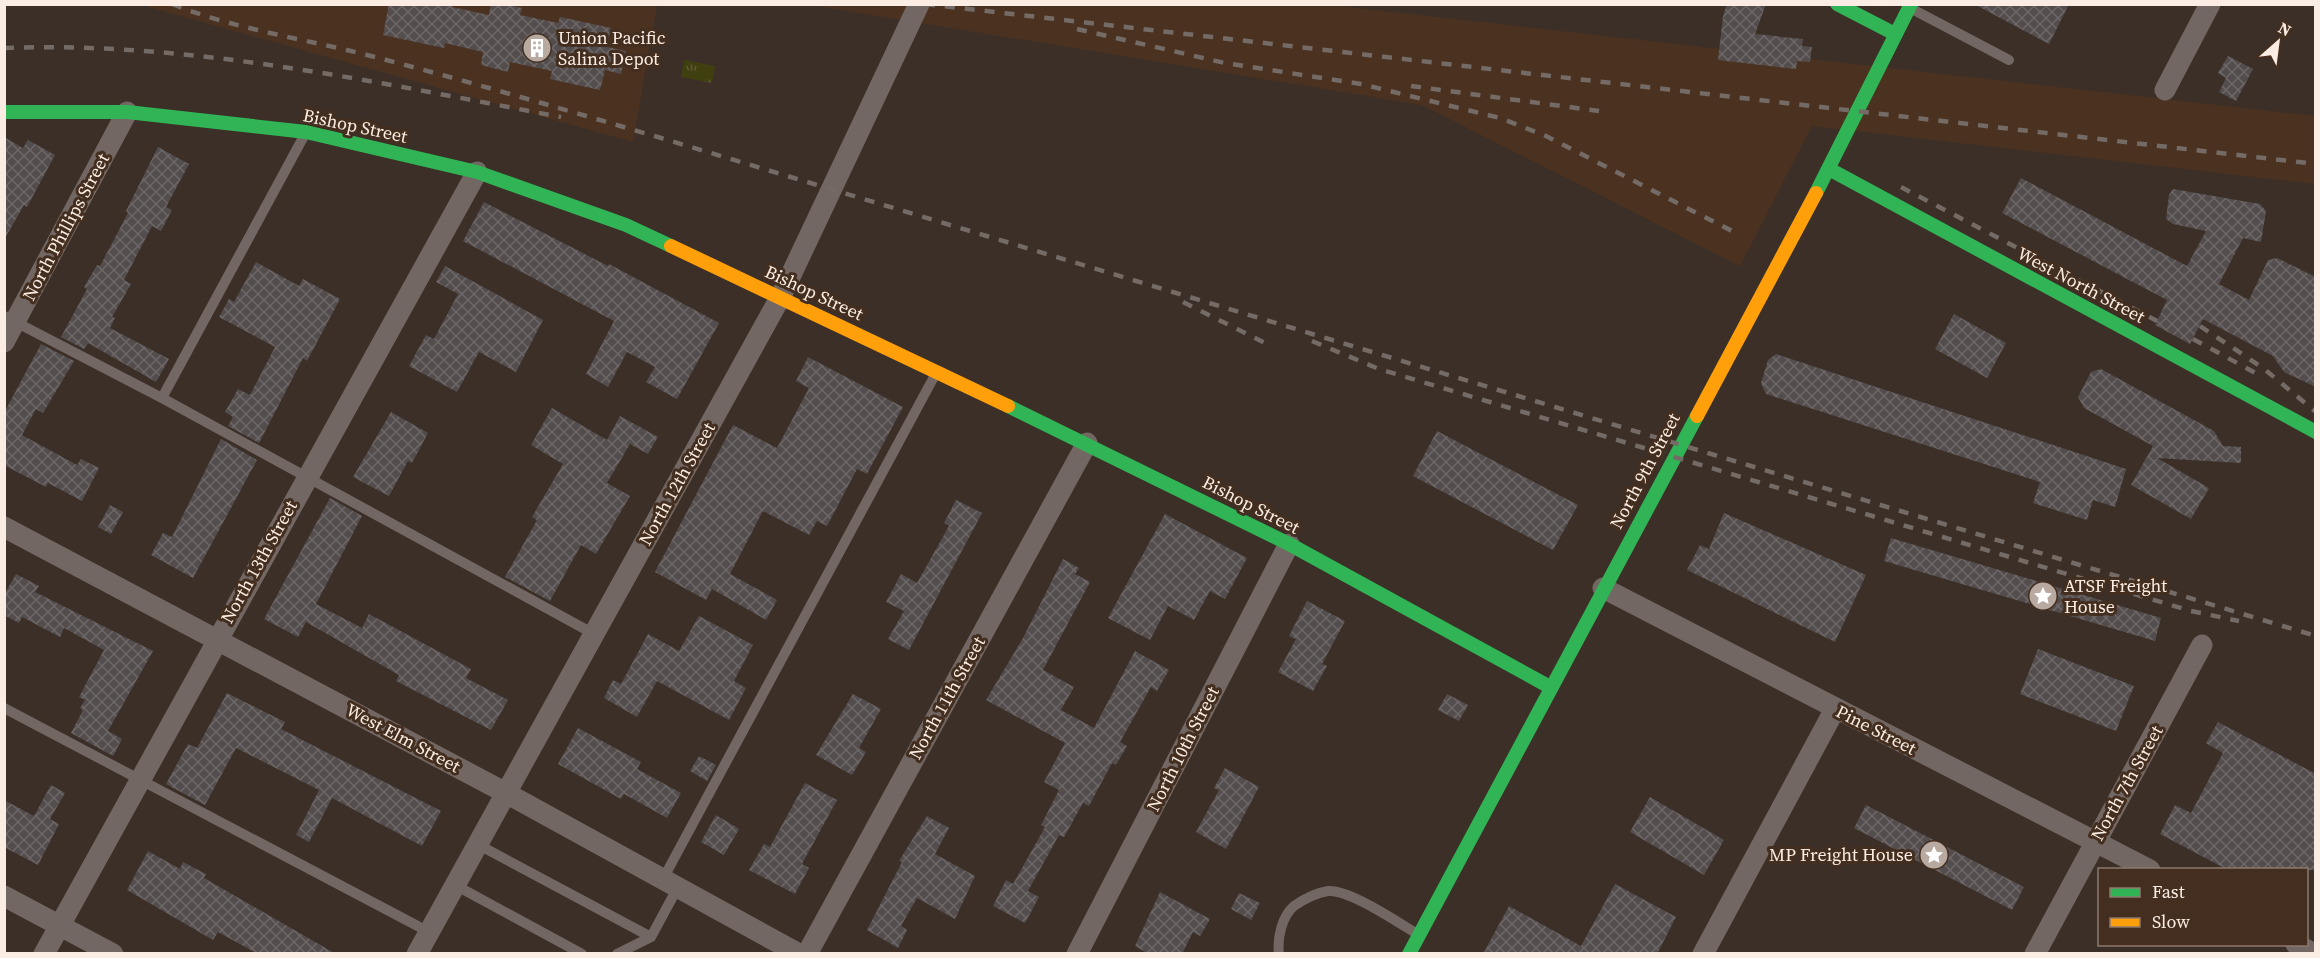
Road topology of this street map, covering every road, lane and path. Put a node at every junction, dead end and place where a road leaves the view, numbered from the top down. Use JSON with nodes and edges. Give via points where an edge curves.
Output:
{"nodes":[{"id":1,"x":919,"y":4,"type":"edge"},
{"id":2,"x":1837,"y":4,"type":"edge"},
{"id":3,"x":2210,"y":4,"type":"edge"},
{"id":4,"x":1910,"y":6,"type":"edge"},
{"id":5,"x":1895,"y":34,"type":"junction"},
{"id":6,"x":2010,"y":60,"type":"dead end"},
{"id":7,"x":2165,"y":90,"type":"dead end"},
{"id":8,"x":4,"y":112,"type":"edge"},
{"id":9,"x":127,"y":112,"type":"junction"},
{"id":10,"x":306,"y":132,"type":"junction"},
{"id":11,"x":1828,"y":169,"type":"junction"},
{"id":12,"x":477,"y":172,"type":"junction"},
{"id":13,"x":781,"y":297,"type":"junction"},
{"id":14,"x":10,"y":319,"type":"edge"},
{"id":15,"x":4,"y":342,"type":"edge"},
{"id":16,"x":937,"y":371,"type":"junction"},
{"id":17,"x":162,"y":398,"type":"junction"},
{"id":18,"x":2316,"y":432,"type":"edge"},
{"id":19,"x":1087,"y":443,"type":"junction"},
{"id":20,"x":306,"y":477,"type":"junction"},
{"id":21,"x":4,"y":527,"type":"edge"},
{"id":22,"x":1289,"y":544,"type":"junction"},
{"id":23,"x":1603,"y":588,"type":"junction"},
{"id":24,"x":594,"y":634,"type":"junction"},
{"id":25,"x":216,"y":639,"type":"junction"},
{"id":26,"x":2202,"y":645,"type":"dead end"},
{"id":27,"x":1550,"y":687,"type":"junction"},
{"id":28,"x":4,"y":708,"type":"edge"},
{"id":29,"x":1835,"y":709,"type":"junction"},
{"id":30,"x":139,"y":779,"type":"junction"},
{"id":31,"x":506,"y":793,"type":"junction"},
{"id":32,"x":2095,"y":841,"type":"junction"},
{"id":33,"x":477,"y":844,"type":"junction"},
{"id":34,"x":2146,"y":868,"type":"edge"},
{"id":35,"x":671,"y":883,"type":"junction"},
{"id":36,"x":455,"y":885,"type":"junction"},
{"id":37,"x":4,"y":896,"type":"edge"},
{"id":38,"x":59,"y":925,"type":"junction"},
{"id":39,"x":429,"y":932,"type":"junction"},
{"id":40,"x":1419,"y":935,"type":"junction"},
{"id":41,"x":651,"y":937,"type":"junction"},
{"id":42,"x":2298,"y":946,"type":"edge"},
{"id":43,"x":44,"y":954,"type":"edge"},
{"id":44,"x":113,"y":954,"type":"edge"},
{"id":45,"x":417,"y":954,"type":"edge"},
{"id":46,"x":582,"y":954,"type":"edge"},
{"id":47,"x":617,"y":954,"type":"edge"},
{"id":48,"x":799,"y":954,"type":"edge"},
{"id":49,"x":807,"y":954,"type":"edge"},
{"id":50,"x":1077,"y":954,"type":"edge"},
{"id":51,"x":1279,"y":954,"type":"edge"},
{"id":52,"x":1409,"y":954,"type":"edge"},
{"id":53,"x":1703,"y":954,"type":"edge"},
{"id":54,"x":2035,"y":954,"type":"edge"},
{"id":55,"x":2314,"y":954,"type":"edge"}],
"edges":[{"from":1,"to":13,"type":"street","name":"North 12th Street"},
{"from":2,"to":5,"type":"street"},
{"from":3,"to":7,"type":"street"},
{"from":4,"to":5,"type":"street","name":"North 9th Street"},
{"from":4,"to":6,"type":"lane"},
{"from":5,"to":11,"type":"street","name":"North 9th Street"},
{"from":8,"to":9,"type":"street","name":"Bishop Street"},
{"from":9,"to":10,"type":"street","name":"Bishop Street"},
{"from":9,"to":14,"type":"street","name":"North Phillips Street"},
{"from":10,"to":12,"type":"street","name":"Bishop Street"},
{"from":10,"to":17,"type":"lane"},
{"from":11,"to":18,"type":"street","name":"West North Street"},
{"from":11,"to":23,"type":"street","name":"North 9th Street"},
{"from":12,"to":13,"type":"street","name":"Bishop Street","via":[[626,225]]},
{"from":12,"to":20,"type":"street","name":"North 13th Street"},
{"from":13,"to":16,"type":"street","name":"Bishop Street"},
{"from":13,"to":24,"type":"street","name":"North 12th Street"},
{"from":14,"to":15,"type":"street","name":"North Phillips Street"},
{"from":14,"to":17,"type":"lane"},
{"from":16,"to":19,"type":"street","name":"Bishop Street"},
{"from":16,"to":35,"type":"lane"},
{"from":17,"to":20,"type":"lane"},
{"from":19,"to":22,"type":"street","name":"Bishop Street"},
{"from":19,"to":49,"type":"street","name":"North 11th Street"},
{"from":20,"to":24,"type":"lane"},
{"from":20,"to":25,"type":"street","name":"North 13th Street"},
{"from":21,"to":25,"type":"street","name":"West Elm Street"},
{"from":22,"to":27,"type":"street","name":"Bishop Street"},
{"from":22,"to":50,"type":"street","name":"North 10th Street"},
{"from":23,"to":27,"type":"street","name":"North 9th Street"},
{"from":23,"to":29,"type":"street","name":"Pine Street"},
{"from":24,"to":31,"type":"street","name":"North 12th Street"},
{"from":25,"to":30,"type":"street","name":"North 13th Street"},
{"from":25,"to":31,"type":"street","name":"West Elm Street"},
{"from":26,"to":32,"type":"street","name":"North 7th Street"},
{"from":27,"to":40,"type":"street","name":"North 9th Street"},
{"from":28,"to":30,"type":"lane"},
{"from":29,"to":32,"type":"street","name":"Pine Street"},
{"from":29,"to":53,"type":"street"},
{"from":30,"to":38,"type":"street","name":"North 13th Street"},
{"from":30,"to":39,"type":"lane"},
{"from":31,"to":33,"type":"street","name":"North 12th Street"},
{"from":31,"to":35,"type":"street","name":"West Elm Street"},
{"from":32,"to":34,"type":"street","name":"Pine Street"},
{"from":32,"to":54,"type":"street","name":"North 7th Street"},
{"from":33,"to":36,"type":"street","name":"North 12th Street"},
{"from":33,"to":41,"type":"lane"},
{"from":35,"to":41,"type":"lane"},
{"from":35,"to":48,"type":"street","name":"West Elm Street"},
{"from":36,"to":39,"type":"street","name":"North 12th Street"},
{"from":36,"to":46,"type":"lane"},
{"from":37,"to":38,"type":"street"},
{"from":38,"to":43,"type":"street","name":"North 13th Street"},
{"from":38,"to":44,"type":"street"},
{"from":39,"to":45,"type":"street","name":"North 12th Street"},
{"from":40,"to":51,"type":"lane","via":[[1347,895],[1330,891],[1290,909],[1279,936]]},
{"from":40,"to":52,"type":"street","name":"North 9th Street"},
{"from":41,"to":47,"type":"lane"},
{"from":42,"to":55,"type":"street"}]}
